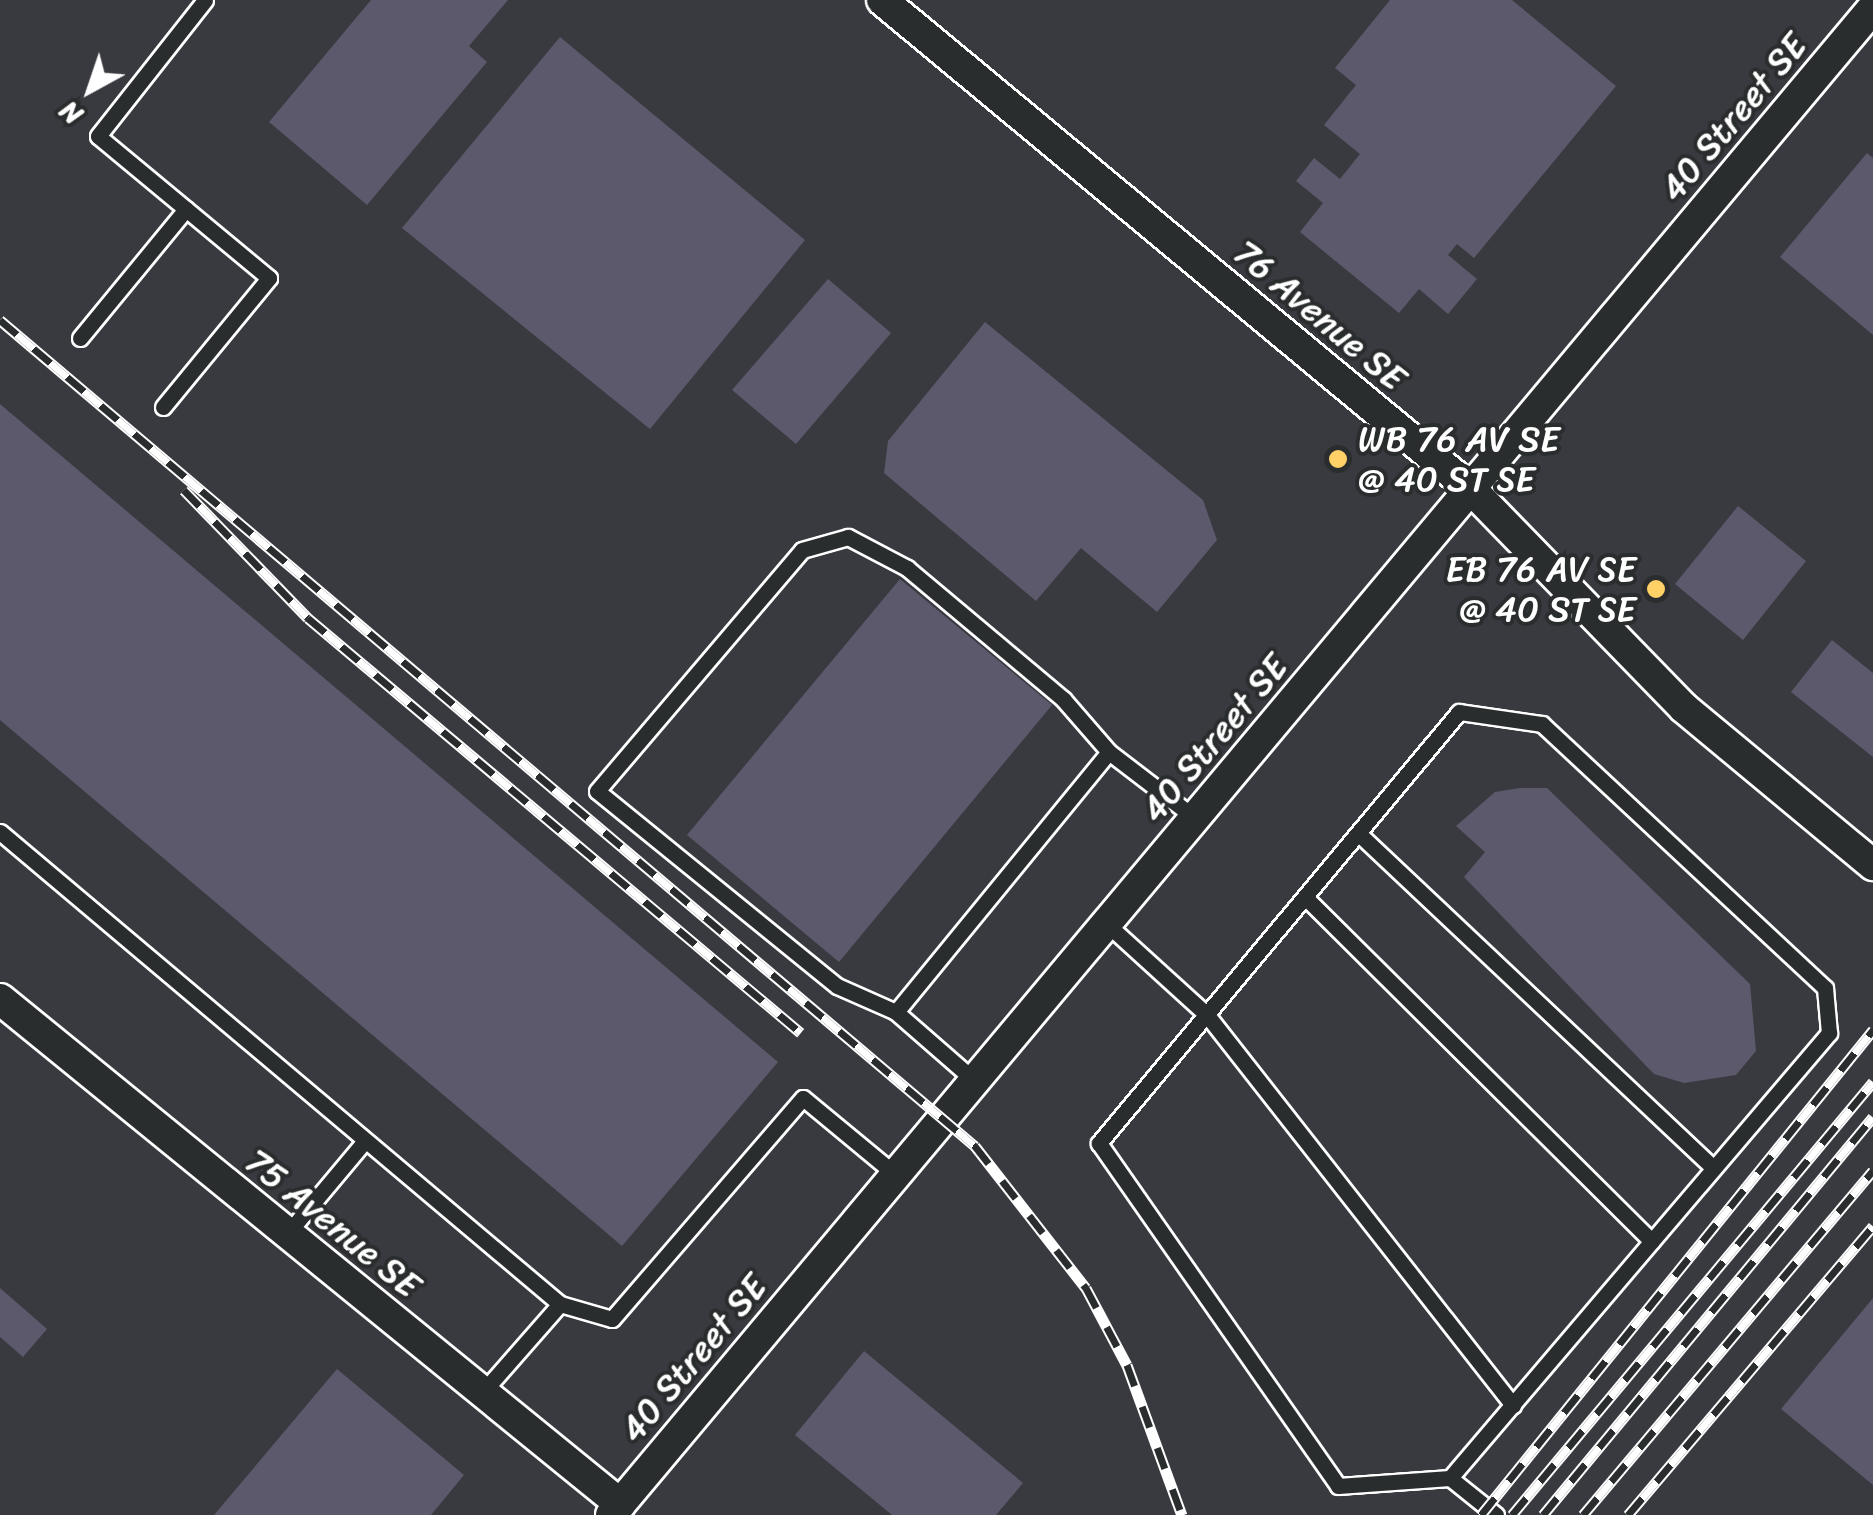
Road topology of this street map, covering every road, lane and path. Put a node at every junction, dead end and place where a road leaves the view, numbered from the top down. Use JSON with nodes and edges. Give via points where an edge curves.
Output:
{"nodes":[{"id":1,"x":205,"y":0,"type":"edge"},
{"id":2,"x":882,"y":0,"type":"edge"},
{"id":3,"x":1873,"y":8,"type":"edge"},
{"id":4,"x":186,"y":209,"type":"junction"},
{"id":5,"x":80,"y":338,"type":"dead end"},
{"id":6,"x":163,"y":407,"type":"dead end"},
{"id":7,"x":1471,"y":489,"type":"junction"},
{"id":8,"x":1109,"y":752,"type":"junction"},
{"id":9,"x":1195,"y":818,"type":"junction"},
{"id":10,"x":0,"y":832,"type":"edge"},
{"id":11,"x":1358,"y":834,"type":"junction"},
{"id":12,"x":1873,"y":865,"type":"edge"},
{"id":13,"x":1306,"y":898,"type":"junction"},
{"id":14,"x":1107,"y":924,"type":"junction"},
{"id":15,"x":0,"y":999,"type":"edge"},
{"id":16,"x":896,"y":1012,"type":"junction"},
{"id":17,"x":1207,"y":1015,"type":"junction"},
{"id":18,"x":975,"y":1081,"type":"junction"},
{"id":19,"x":363,"y":1143,"type":"junction"},
{"id":20,"x":1712,"y":1168,"type":"junction"},
{"id":21,"x":896,"y":1175,"type":"junction"},
{"id":22,"x":287,"y":1234,"type":"junction"},
{"id":23,"x":1652,"y":1242,"type":"junction"},
{"id":24,"x":560,"y":1304,"type":"junction"},
{"id":25,"x":482,"y":1393,"type":"junction"},
{"id":26,"x":1513,"y":1405,"type":"junction"},
{"id":27,"x":1450,"y":1478,"type":"junction"},
{"id":28,"x":615,"y":1510,"type":"edge"},
{"id":29,"x":1496,"y":1515,"type":"edge"}],
"edges":[{"from":1,"to":4,"type":"lane","via":[[98,136]]},
{"from":2,"to":7,"type":"street","name":"76 Avenue SE"},
{"from":3,"to":7,"type":"street","name":"40 Street SE"},
{"from":4,"to":5,"type":"lane"},
{"from":4,"to":6,"type":"lane","via":[[269,278]]},
{"from":7,"to":9,"type":"street","name":"40 Street SE"},
{"from":7,"to":12,"type":"street","name":"76 Avenue SE","via":[[1684,708]]},
{"from":8,"to":9,"type":"lane"},
{"from":8,"to":16,"type":"lane"},
{"from":8,"to":16,"type":"lane","via":[[1063,698],[907,568],[848,537],[802,550],[597,791],[837,986]]},
{"from":9,"to":14,"type":"street","name":"40 Street SE"},
{"from":10,"to":19,"type":"lane"},
{"from":11,"to":13,"type":"lane"},
{"from":11,"to":20,"type":"lane"},
{"from":11,"to":20,"type":"lane","via":[[1459,712],[1542,724],[1824,988],[1829,1033]]},
{"from":13,"to":17,"type":"lane"},
{"from":13,"to":23,"type":"lane"},
{"from":14,"to":17,"type":"lane"},
{"from":14,"to":18,"type":"street","name":"40 Street SE"},
{"from":15,"to":22,"type":"street","name":"75 Avenue SE"},
{"from":16,"to":18,"type":"lane"},
{"from":17,"to":26,"type":"lane"},
{"from":17,"to":27,"type":"lane","via":[[1100,1143],[1338,1486]]},
{"from":18,"to":21,"type":"street","name":"40 Street SE"},
{"from":19,"to":22,"type":"lane"},
{"from":19,"to":24,"type":"lane"},
{"from":20,"to":23,"type":"lane"},
{"from":21,"to":24,"type":"lane","via":[[803,1098],[612,1320]]},
{"from":21,"to":28,"type":"street","name":"40 Street SE"},
{"from":22,"to":25,"type":"street","name":"75 Avenue SE"},
{"from":23,"to":26,"type":"lane"},
{"from":24,"to":25,"type":"lane"},
{"from":25,"to":28,"type":"street","name":"75 Avenue SE"},
{"from":26,"to":27,"type":"lane"},
{"from":27,"to":29,"type":"lane"}]}
